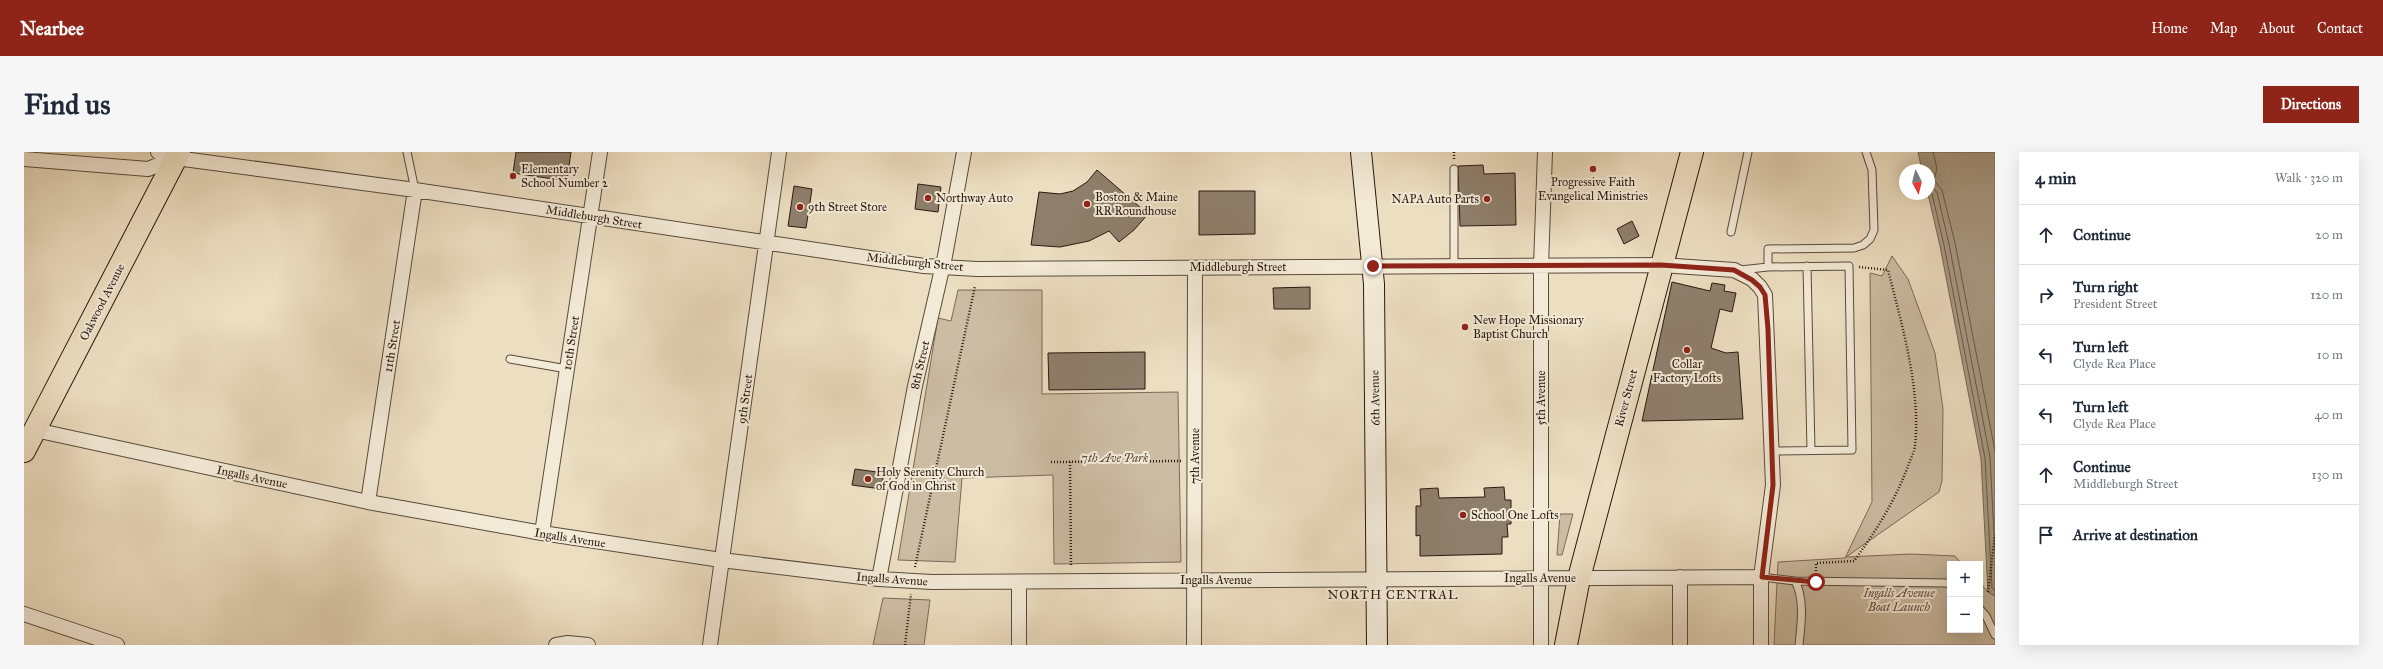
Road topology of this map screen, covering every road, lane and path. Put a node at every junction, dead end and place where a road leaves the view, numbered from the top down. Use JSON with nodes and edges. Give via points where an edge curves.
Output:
{"nodes":[{"id":1,"x":407,"y":152,"type":"edge"},
{"id":2,"x":600,"y":152,"type":"edge"},
{"id":3,"x":779,"y":152,"type":"edge"},
{"id":4,"x":964,"y":152,"type":"edge"},
{"id":5,"x":1361,"y":152,"type":"edge"},
{"id":6,"x":1546,"y":152,"type":"edge"},
{"id":7,"x":1692,"y":152,"type":"edge"},
{"id":8,"x":1748,"y":152,"type":"edge"},
{"id":9,"x":1866,"y":152,"type":"edge"},
{"id":10,"x":171,"y":154,"type":"edge"},
{"id":11,"x":31,"y":157,"type":"edge"},
{"id":12,"x":1454,"y":170,"type":"dead end"},
{"id":13,"x":416,"y":190,"type":"junction"},
{"id":14,"x":591,"y":216,"type":"junction"},
{"id":15,"x":1731,"y":232,"type":"dead end"},
{"id":16,"x":767,"y":243,"type":"junction"},
{"id":17,"x":1661,"y":265,"type":"junction"},
{"id":18,"x":1373,"y":266,"type":"junction"},
{"id":19,"x":1454,"y":266,"type":"junction"},
{"id":20,"x":1542,"y":266,"type":"junction"},
{"id":21,"x":1807,"y":266,"type":"junction"},
{"id":22,"x":1849,"y":266,"type":"junction"},
{"id":23,"x":942,"y":267,"type":"junction"},
{"id":24,"x":1768,"y":267,"type":"junction"},
{"id":25,"x":1195,"y":268,"type":"junction"},
{"id":26,"x":1734,"y":270,"type":"junction"},
{"id":27,"x":974,"y":286,"type":"dead end"},
{"id":28,"x":510,"y":359,"type":"dead end"},
{"id":29,"x":567,"y":369,"type":"junction"},
{"id":30,"x":35,"y":430,"type":"junction"},
{"id":31,"x":1811,"y":450,"type":"junction"},
{"id":32,"x":24,"y":451,"type":"edge"},
{"id":33,"x":1772,"y":451,"type":"junction"},
{"id":34,"x":1195,"y":461,"type":"junction"},
{"id":35,"x":1052,"y":462,"type":"dead end"},
{"id":36,"x":1070,"y":462,"type":"junction"},
{"id":37,"x":368,"y":502,"type":"junction"},
{"id":38,"x":542,"y":534,"type":"junction"},
{"id":39,"x":1995,"y":535,"type":"edge"},
{"id":40,"x":721,"y":560,"type":"junction"},
{"id":41,"x":1680,"y":577,"type":"junction"},
{"id":42,"x":1762,"y":577,"type":"junction"},
{"id":43,"x":1541,"y":578,"type":"junction"},
{"id":44,"x":1579,"y":578,"type":"junction"},
{"id":45,"x":879,"y":579,"type":"junction"},
{"id":46,"x":1377,"y":579,"type":"junction"},
{"id":47,"x":1071,"y":581,"type":"junction"},
{"id":48,"x":1194,"y":581,"type":"junction"},
{"id":49,"x":1795,"y":581,"type":"junction"},
{"id":50,"x":913,"y":582,"type":"junction"},
{"id":51,"x":1019,"y":582,"type":"junction"},
{"id":52,"x":1816,"y":582,"type":"junction"},
{"id":53,"x":1947,"y":584,"type":"edge"},
{"id":54,"x":1988,"y":592,"type":"dead end"},
{"id":55,"x":1983,"y":612,"type":"edge"},
{"id":56,"x":24,"y":614,"type":"edge"},
{"id":57,"x":1995,"y":635,"type":"edge"},
{"id":58,"x":117,"y":645,"type":"edge"},
{"id":59,"x":556,"y":645,"type":"edge"},
{"id":60,"x":588,"y":645,"type":"edge"},
{"id":61,"x":710,"y":645,"type":"edge"},
{"id":62,"x":905,"y":645,"type":"edge"},
{"id":63,"x":1019,"y":645,"type":"edge"},
{"id":64,"x":1194,"y":645,"type":"edge"},
{"id":65,"x":1377,"y":645,"type":"edge"},
{"id":66,"x":1541,"y":645,"type":"edge"},
{"id":67,"x":1566,"y":645,"type":"edge"},
{"id":68,"x":1680,"y":645,"type":"edge"},
{"id":69,"x":1761,"y":645,"type":"edge"},
{"id":70,"x":1799,"y":645,"type":"edge"}],
"edges":[{"from":1,"to":13,"type":"lane"},
{"from":2,"to":14,"type":"street","name":"10th Street"},
{"from":3,"to":16,"type":"street","name":"9th Street"},
{"from":4,"to":23,"type":"street","name":"8th Street"},
{"from":5,"to":18,"type":"street","name":"6th Avenue"},
{"from":6,"to":20,"type":"street","name":"5th Avenue"},
{"from":7,"to":17,"type":"main road","name":"River Street"},
{"from":8,"to":15,"type":"lane"},
{"from":9,"to":24,"type":"lane","via":[[1872,170],[1874,230],[1870,239],[1854,248],[1768,249]]},
{"from":10,"to":11,"type":"street","via":[[148,169]]},
{"from":10,"to":13,"type":"street","name":"Middleburgh Street"},
{"from":10,"to":30,"type":"main road","name":"Oakwood Avenue"},
{"from":12,"to":19,"type":"lane"},
{"from":13,"to":14,"type":"street","name":"Middleburgh Street"},
{"from":13,"to":37,"type":"street","name":"11th Street"},
{"from":14,"to":16,"type":"street","name":"Middleburgh Street"},
{"from":14,"to":29,"type":"street","name":"10th Street"},
{"from":16,"to":23,"type":"street","name":"Middleburgh Street"},
{"from":16,"to":40,"type":"street","name":"9th Street"},
{"from":17,"to":20,"type":"street","name":"Middleburgh Street"},
{"from":17,"to":26,"type":"street","name":"Middleburgh Street"},
{"from":17,"to":44,"type":"main road","name":"River Street"},
{"from":18,"to":19,"type":"street","name":"Middleburgh Street"},
{"from":18,"to":25,"type":"street","name":"Middleburgh Street"},
{"from":18,"to":46,"type":"street","name":"6th Avenue"},
{"from":19,"to":20,"type":"street","name":"Middleburgh Street"},
{"from":20,"to":43,"type":"street","name":"5th Avenue"},
{"from":21,"to":22,"type":"lane"},
{"from":21,"to":24,"type":"lane"},
{"from":21,"to":31,"type":"lane"},
{"from":22,"to":31,"type":"lane","via":[[1852,450]]},
{"from":22,"to":52,"type":"path","via":[[1888,270],[1903,328],[1915,403],[1915,448],[1898,491],[1874,533],[1854,561],[1816,563]]},
{"from":23,"to":25,"type":"street","name":"Middleburgh Street"},
{"from":23,"to":45,"type":"street","name":"8th Street","via":[[915,386]]},
{"from":24,"to":26,"type":"lane"},
{"from":25,"to":34,"type":"street","name":"7th Avenue"},
{"from":26,"to":33,"type":"street","via":[[1752,280],[1765,295]]},
{"from":27,"to":50,"type":"path"},
{"from":28,"to":29,"type":"lane"},
{"from":29,"to":38,"type":"street","name":"10th Street"},
{"from":30,"to":32,"type":"main road","name":"Oakwood Avenue"},
{"from":30,"to":37,"type":"street","name":"Ingalls Avenue"},
{"from":31,"to":33,"type":"lane"},
{"from":33,"to":42,"type":"street","via":[[1773,485]]},
{"from":34,"to":36,"type":"path"},
{"from":34,"to":48,"type":"street","name":"7th Avenue"},
{"from":35,"to":36,"type":"path"},
{"from":36,"to":47,"type":"path"},
{"from":37,"to":38,"type":"street","name":"Ingalls Avenue"},
{"from":38,"to":40,"type":"street","name":"Ingalls Avenue"},
{"from":39,"to":54,"type":"path"},
{"from":40,"to":45,"type":"street","name":"Ingalls Avenue"},
{"from":40,"to":61,"type":"street","name":"9th Street"},
{"from":41,"to":42,"type":"street","name":"Ingalls Avenue"},
{"from":41,"to":44,"type":"street","name":"Ingalls Avenue"},
{"from":41,"to":68,"type":"street"},
{"from":42,"to":49,"type":"lane"},
{"from":42,"to":69,"type":"street"},
{"from":43,"to":44,"type":"street","name":"Ingalls Avenue"},
{"from":43,"to":46,"type":"street","name":"Ingalls Avenue"},
{"from":43,"to":66,"type":"street","name":"5th Avenue"},
{"from":44,"to":67,"type":"main road","name":"River Street"},
{"from":45,"to":50,"type":"street","name":"Ingalls Avenue"},
{"from":46,"to":48,"type":"street","name":"Ingalls Avenue"},
{"from":46,"to":65,"type":"street","name":"6th Avenue"},
{"from":47,"to":48,"type":"street","name":"Ingalls Avenue"},
{"from":47,"to":51,"type":"street","name":"Ingalls Avenue"},
{"from":48,"to":64,"type":"street","name":"7th Avenue"},
{"from":49,"to":52,"type":"lane"},
{"from":49,"to":70,"type":"lane","via":[[1800,590]]},
{"from":50,"to":51,"type":"street","name":"Ingalls Avenue"},
{"from":50,"to":62,"type":"path"},
{"from":51,"to":63,"type":"street"},
{"from":52,"to":53,"type":"lane"},
{"from":55,"to":57,"type":"lane"},
{"from":56,"to":58,"type":"street"},
{"from":59,"to":60,"type":"street"}]}
